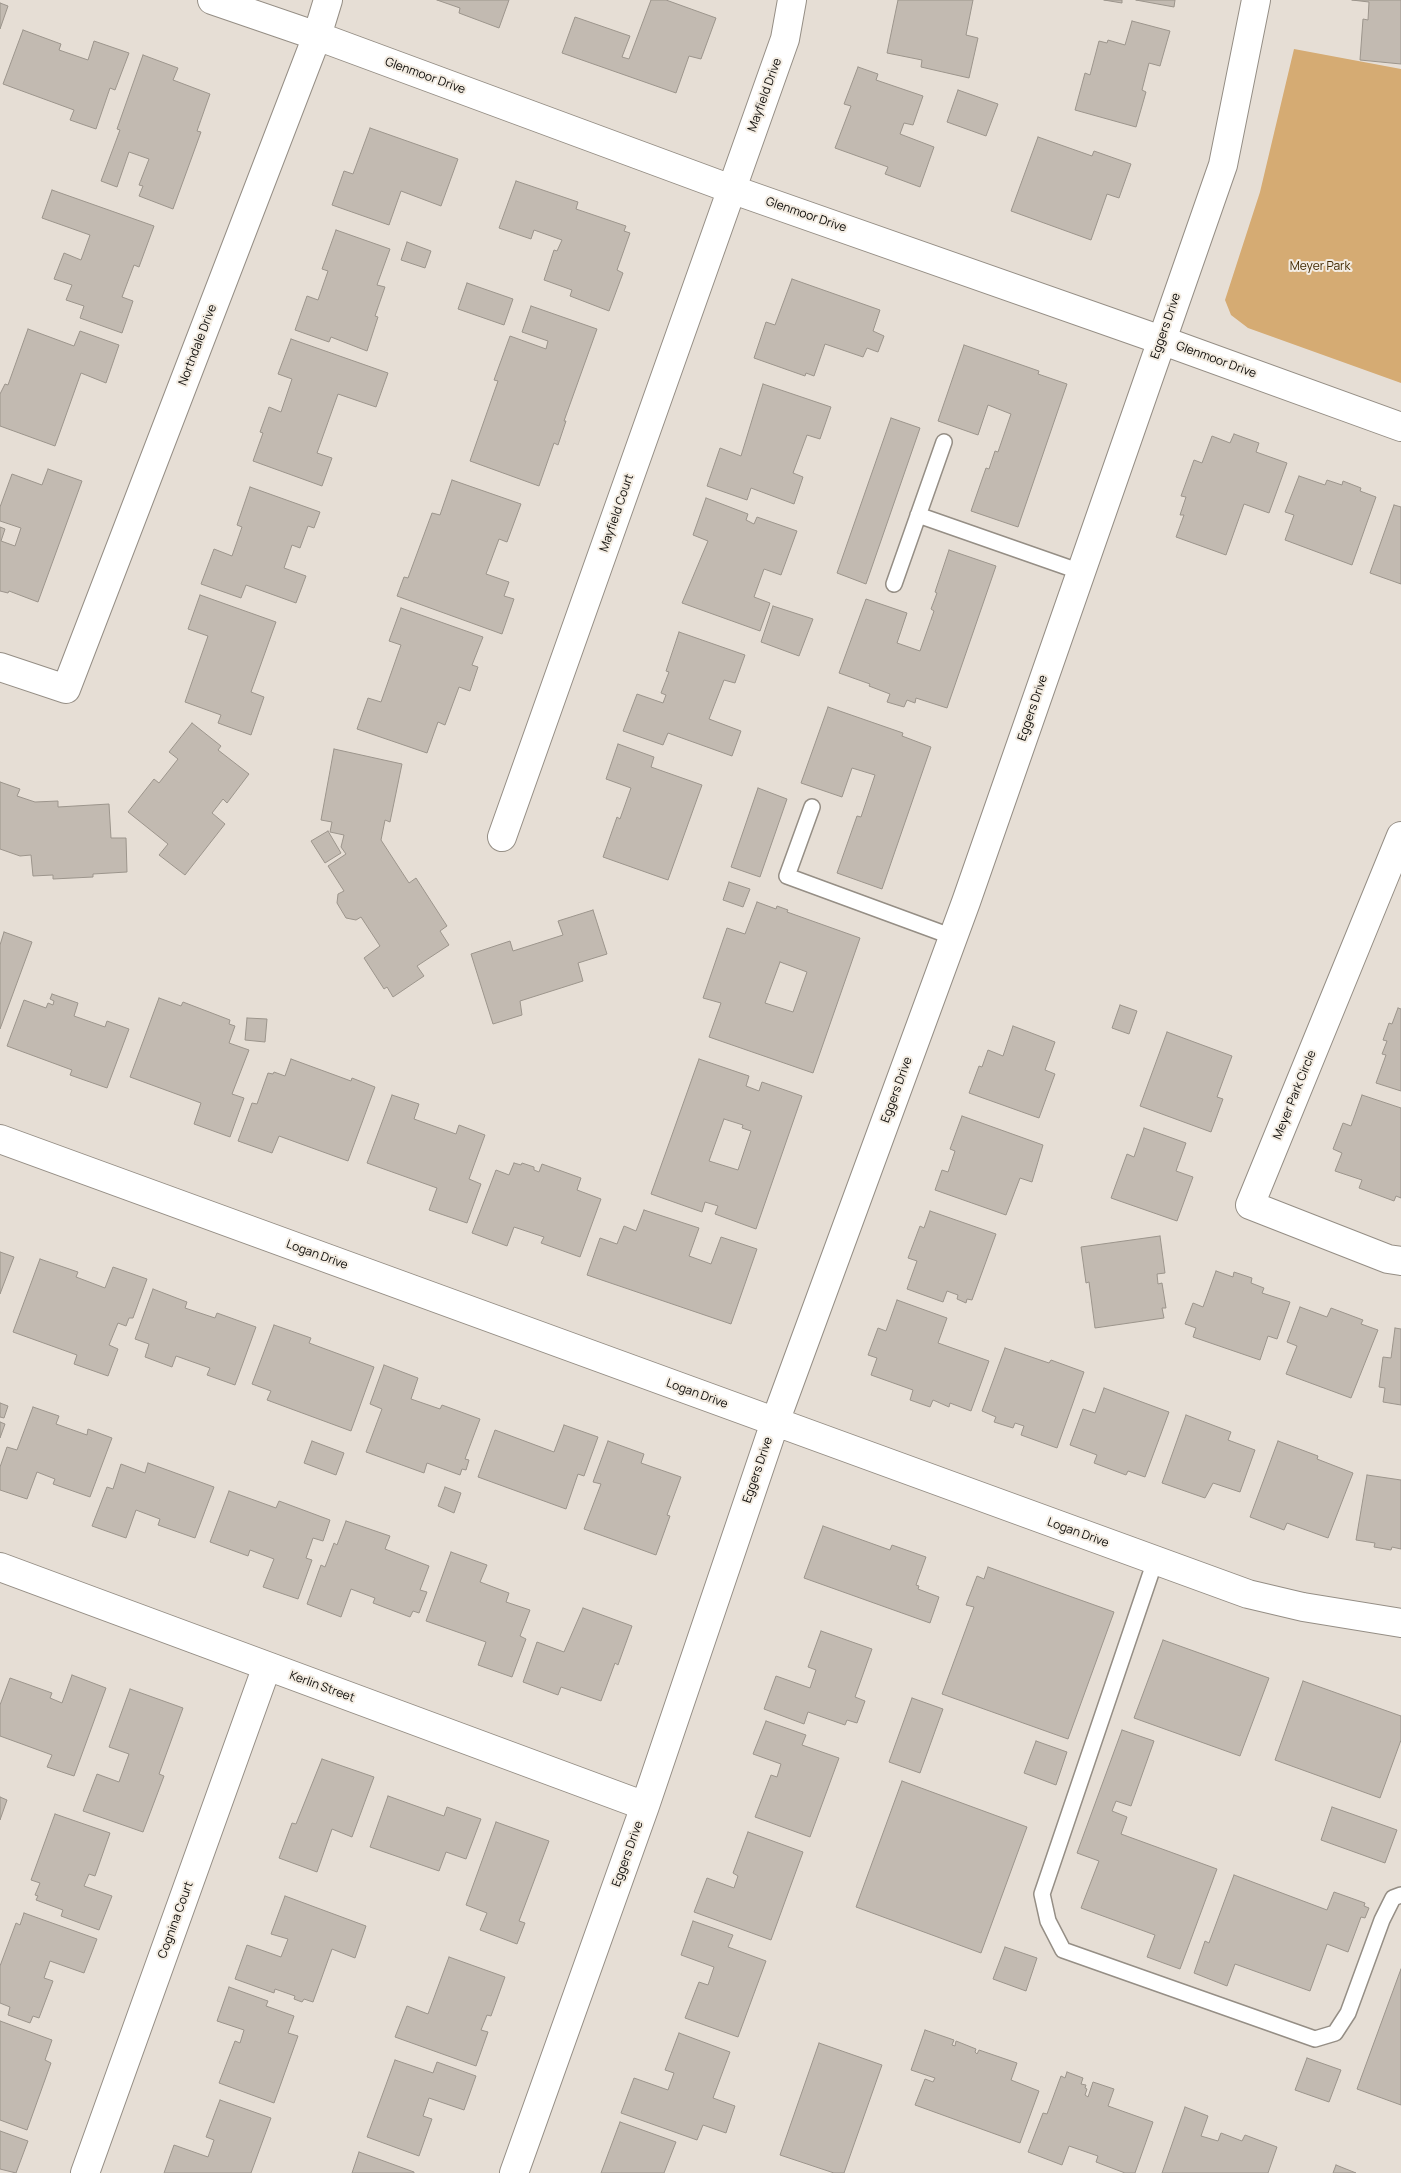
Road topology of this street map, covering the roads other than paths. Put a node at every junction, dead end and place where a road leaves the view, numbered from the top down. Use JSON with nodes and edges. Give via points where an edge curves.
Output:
{"nodes":[{"id":1,"x":212,"y":0,"type":"edge"},
{"id":2,"x":328,"y":0,"type":"edge"},
{"id":3,"x":792,"y":0,"type":"edge"},
{"id":4,"x":1256,"y":0,"type":"edge"},
{"id":5,"x":317,"y":36,"type":"junction"},
{"id":6,"x":731,"y":189,"type":"junction"},
{"id":7,"x":1161,"y":340,"type":"junction"},
{"id":8,"x":1401,"y":428,"type":"edge"},
{"id":9,"x":944,"y":442,"type":"dead end"},
{"id":10,"x":918,"y":515,"type":"junction"},
{"id":11,"x":1081,"y":572,"type":"junction"},
{"id":12,"x":894,"y":584,"type":"dead end"},
{"id":13,"x":0,"y":667,"type":"edge"},
{"id":14,"x":812,"y":807,"type":"dead end"},
{"id":15,"x":1401,"y":836,"type":"edge"},
{"id":16,"x":502,"y":837,"type":"dead end"},
{"id":17,"x":953,"y":937,"type":"junction"},
{"id":18,"x":0,"y":1139,"type":"edge"},
{"id":19,"x":1401,"y":1261,"type":"edge"},
{"id":20,"x":775,"y":1422,"type":"junction"},
{"id":21,"x":1155,"y":1561,"type":"junction"},
{"id":22,"x":0,"y":1567,"type":"edge"},
{"id":23,"x":1401,"y":1623,"type":"edge"},
{"id":24,"x":267,"y":1666,"type":"junction"},
{"id":25,"x":645,"y":1806,"type":"junction"},
{"id":26,"x":1401,"y":1895,"type":"edge"},
{"id":27,"x":85,"y":2173,"type":"edge"},
{"id":28,"x":514,"y":2173,"type":"edge"}],
"edges":[{"from":1,"to":5,"type":"street","name":"Glenmoor Drive"},
{"from":2,"to":5,"type":"street","name":"Northdale Drive"},
{"from":3,"to":6,"type":"street","name":"Mayfield Drive","via":[[785,38]]},
{"from":4,"to":7,"type":"street","name":"Eggers Drive","via":[[1224,166]]},
{"from":5,"to":6,"type":"street","name":"Glenmoor Drive"},
{"from":5,"to":13,"type":"street","name":"Northdale Drive","via":[[66,689]]},
{"from":6,"to":7,"type":"street","name":"Glenmoor Drive"},
{"from":6,"to":16,"type":"street","name":"Mayfield Court"},
{"from":7,"to":8,"type":"street","name":"Glenmoor Drive"},
{"from":7,"to":11,"type":"street","name":"Eggers Drive"},
{"from":9,"to":10,"type":"lane"},
{"from":10,"to":11,"type":"lane"},
{"from":10,"to":12,"type":"lane"},
{"from":11,"to":17,"type":"street","name":"Eggers Drive"},
{"from":14,"to":17,"type":"lane","via":[[787,876]]},
{"from":15,"to":19,"type":"street","name":"Meyer Park Circle","via":[[1250,1206],[1388,1259]]},
{"from":17,"to":20,"type":"street","name":"Eggers Drive"},
{"from":18,"to":20,"type":"street","name":"Logan Drive"},
{"from":20,"to":21,"type":"street","name":"Logan Drive"},
{"from":20,"to":25,"type":"street","name":"Eggers Drive"},
{"from":21,"to":23,"type":"street","name":"Logan Drive","via":[[1248,1594],[1303,1607]]},
{"from":21,"to":26,"type":"lane","via":[[1042,1894],[1048,1921],[1063,1950],[1315,2039],[1335,2034],[1348,2013],[1382,1920],[1393,1898]]},
{"from":22,"to":24,"type":"street","name":"Kerlin Street"},
{"from":24,"to":25,"type":"street","name":"Kerlin Street"},
{"from":24,"to":27,"type":"street","name":"Cognina Court"},
{"from":25,"to":28,"type":"street","name":"Eggers Drive"}]}
